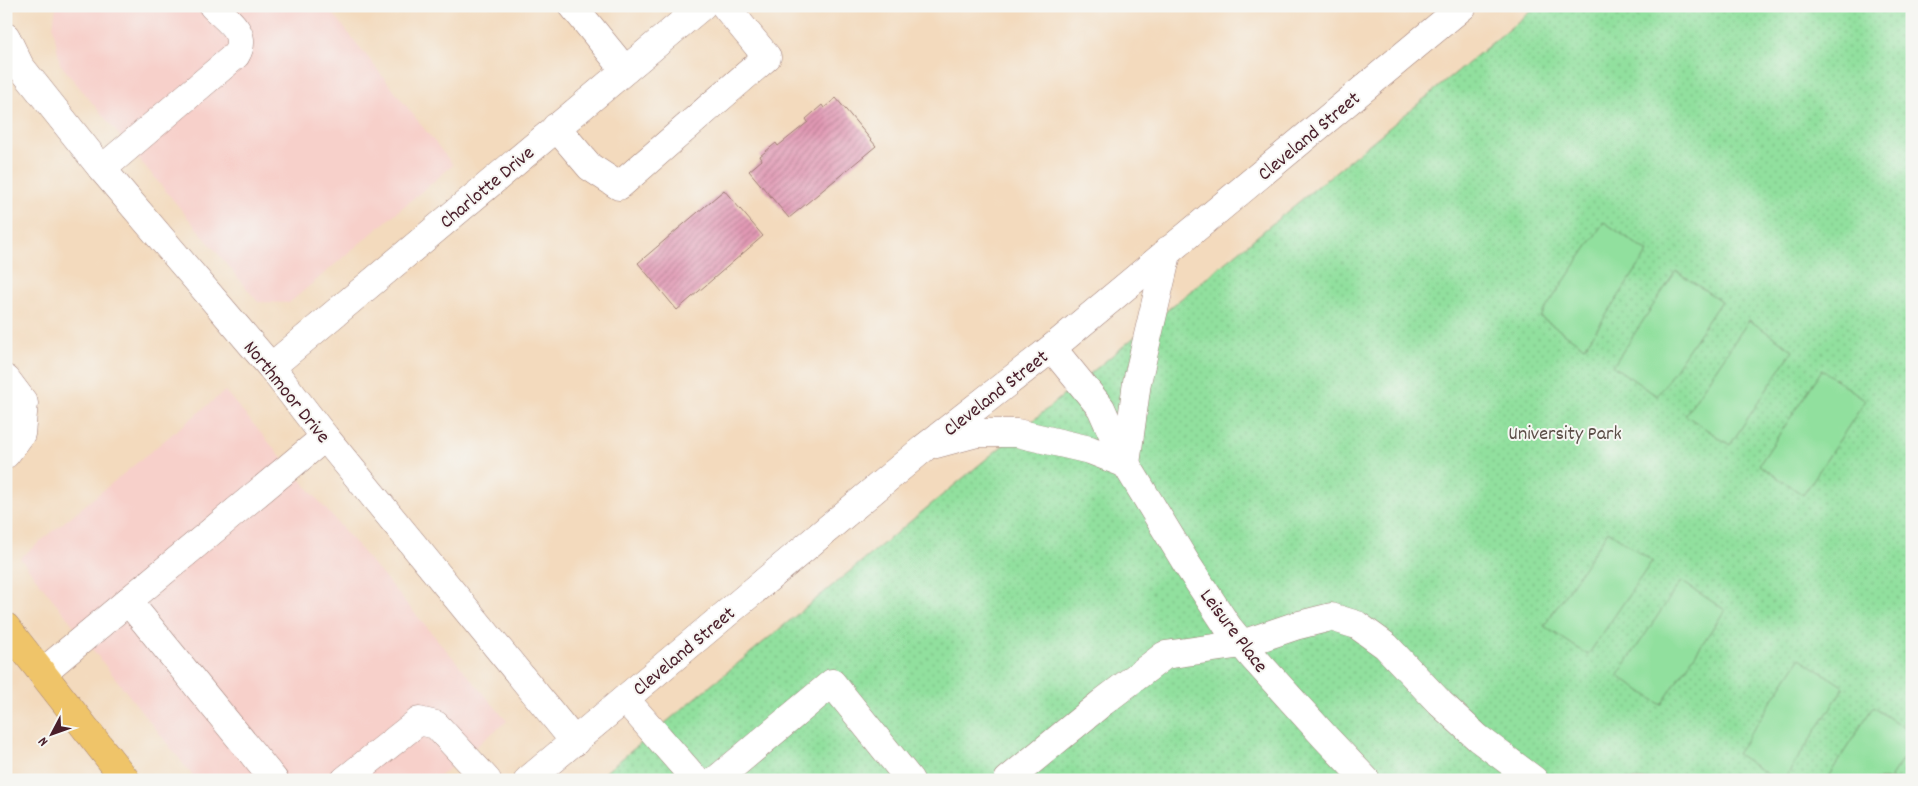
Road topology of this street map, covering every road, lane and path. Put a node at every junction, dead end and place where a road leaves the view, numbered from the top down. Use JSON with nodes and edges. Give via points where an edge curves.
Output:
{"nodes":[{"id":1,"x":213,"y":6,"type":"edge"},
{"id":2,"x":573,"y":6,"type":"edge"},
{"id":3,"x":702,"y":6,"type":"edge"},
{"id":4,"x":725,"y":6,"type":"edge"},
{"id":5,"x":1463,"y":6,"type":"edge"},
{"id":6,"x":6,"y":37,"type":"edge"},
{"id":7,"x":625,"y":70,"type":"junction"},
{"id":8,"x":556,"y":127,"type":"junction"},
{"id":9,"x":102,"y":169,"type":"junction"},
{"id":10,"x":1168,"y":250,"type":"junction"},
{"id":11,"x":1052,"y":348,"type":"junction"},
{"id":12,"x":271,"y":367,"type":"junction"},
{"id":13,"x":6,"y":379,"type":"edge"},
{"id":14,"x":326,"y":437,"type":"junction"},
{"id":15,"x":924,"y":448,"type":"junction"},
{"id":16,"x":6,"y":454,"type":"edge"},
{"id":17,"x":1126,"y":464,"type":"junction"},
{"id":18,"x":128,"y":601,"type":"junction"},
{"id":19,"x":7,"y":631,"type":"edge"},
{"id":20,"x":1242,"y":644,"type":"junction"},
{"id":21,"x":43,"y":672,"type":"junction"},
{"id":22,"x":625,"y":699,"type":"junction"},
{"id":23,"x":575,"y":742,"type":"junction"},
{"id":24,"x":126,"y":780,"type":"edge"},
{"id":25,"x":274,"y":780,"type":"edge"},
{"id":26,"x":344,"y":780,"type":"edge"},
{"id":27,"x":487,"y":780,"type":"edge"},
{"id":28,"x":528,"y":780,"type":"edge"},
{"id":29,"x":696,"y":780,"type":"edge"},
{"id":30,"x":716,"y":780,"type":"edge"},
{"id":31,"x":910,"y":780,"type":"edge"},
{"id":32,"x":1008,"y":780,"type":"edge"},
{"id":33,"x":1366,"y":780,"type":"edge"},
{"id":34,"x":1534,"y":780,"type":"edge"}],
"edges":[{"from":1,"to":9,"type":"street","via":[[239,33],[241,46],[236,56]]},
{"from":2,"to":7,"type":"street"},
{"from":3,"to":7,"type":"street","name":"Charlotte Drive"},
{"from":4,"to":8,"type":"street","via":[[767,57],[619,186],[590,167]]},
{"from":5,"to":10,"type":"street","name":"Cleveland Street"},
{"from":6,"to":9,"type":"street","name":"Northmoor Drive","via":[[20,66]]},
{"from":7,"to":8,"type":"street","name":"Charlotte Drive"},
{"from":8,"to":12,"type":"street","name":"Charlotte Drive"},
{"from":9,"to":12,"type":"street","name":"Northmoor Drive"},
{"from":10,"to":11,"type":"street","name":"Cleveland Street"},
{"from":10,"to":17,"type":"street","via":[[1137,382]]},
{"from":11,"to":15,"type":"street","name":"Cleveland Street"},
{"from":11,"to":17,"type":"street","name":"Leisure Place","via":[[1101,408]]},
{"from":12,"to":14,"type":"street","name":"Northmoor Drive"},
{"from":13,"to":16,"type":"street","via":[[24,403],[21,434]]},
{"from":14,"to":18,"type":"street"},
{"from":14,"to":23,"type":"street","name":"Northmoor Drive"},
{"from":15,"to":17,"type":"street","via":[[977,433],[1017,433],[1090,450]]},
{"from":15,"to":22,"type":"street","name":"Cleveland Street"},
{"from":17,"to":20,"type":"street","name":"Leisure Place","via":[[1188,566]]},
{"from":18,"to":21,"type":"street"},
{"from":18,"to":25,"type":"street"},
{"from":19,"to":21,"type":"main road"},
{"from":20,"to":32,"type":"street","via":[[1165,655]]},
{"from":20,"to":33,"type":"street","name":"Leisure Place"},
{"from":20,"to":34,"type":"street","via":[[1331,617],[1358,625],[1386,646],[1478,738]]},
{"from":21,"to":24,"type":"main road"},
{"from":22,"to":23,"type":"street","name":"Cleveland Street"},
{"from":22,"to":29,"type":"street"},
{"from":23,"to":28,"type":"street","name":"Cleveland Street"},
{"from":26,"to":27,"type":"street","via":[[419,721],[436,724]]},
{"from":30,"to":31,"type":"street","via":[[832,683]]}]}
